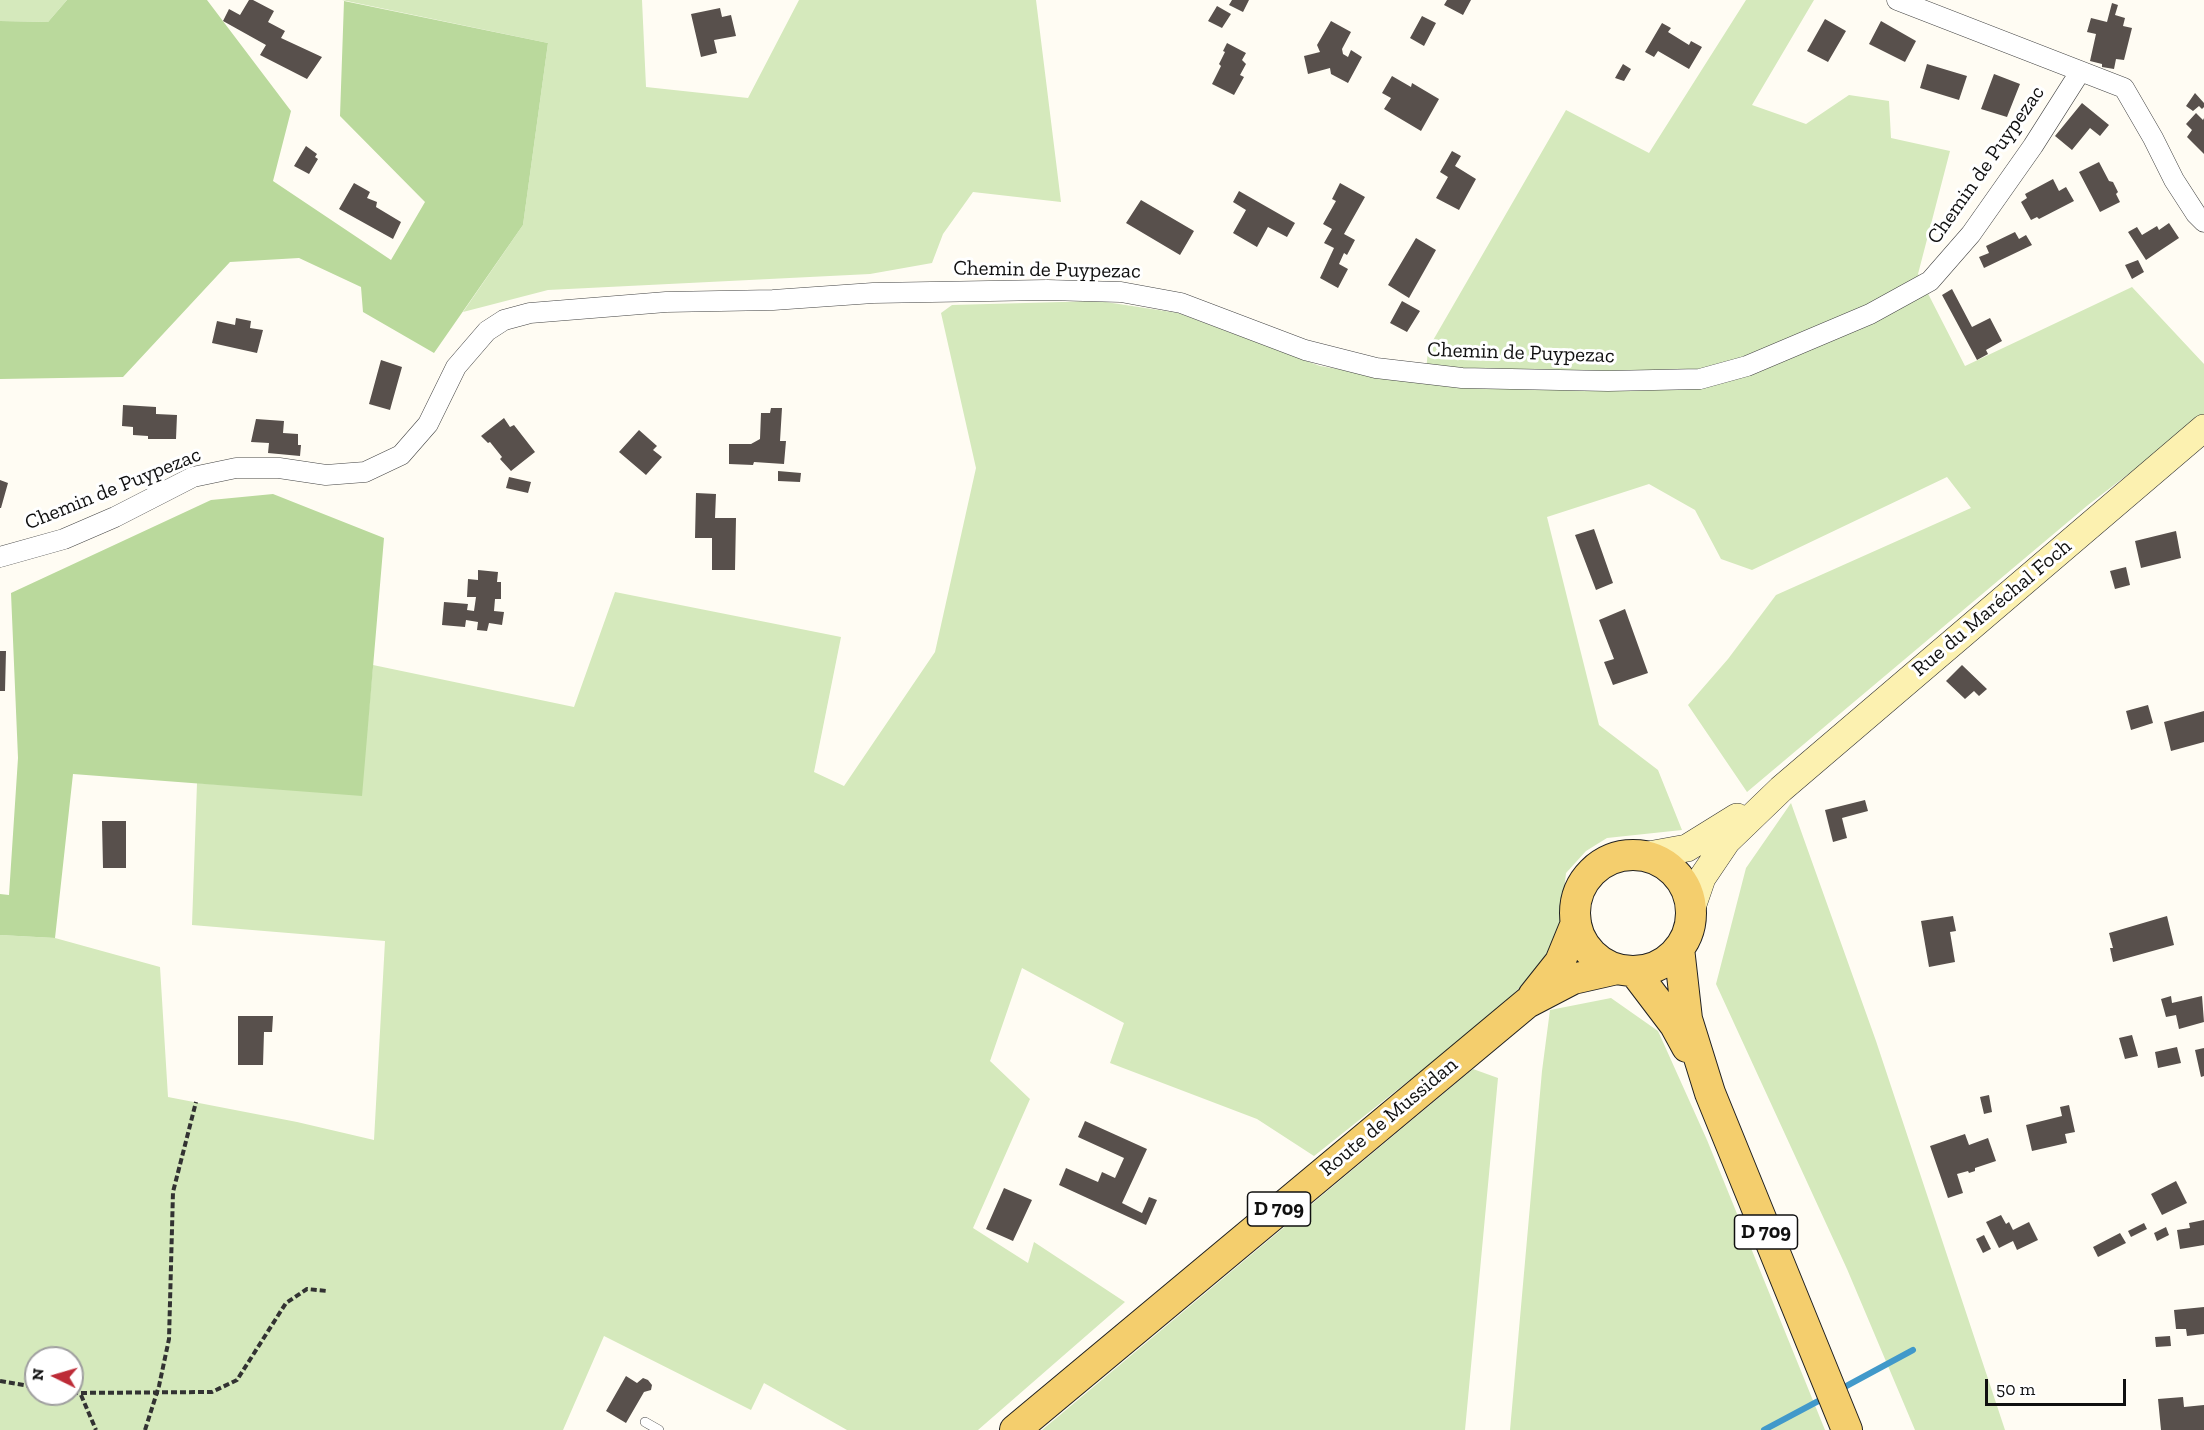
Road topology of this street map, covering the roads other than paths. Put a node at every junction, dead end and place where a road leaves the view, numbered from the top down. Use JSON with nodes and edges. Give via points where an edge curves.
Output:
{"nodes":[{"id":1,"x":1897,"y":0,"type":"edge"},
{"id":2,"x":2080,"y":72,"type":"junction"},
{"id":3,"x":2204,"y":222,"type":"edge"},
{"id":4,"x":2204,"y":428,"type":"edge"},
{"id":5,"x":0,"y":557,"type":"edge"},
{"id":6,"x":1781,"y":789,"type":"junction"},
{"id":7,"x":1643,"y":856,"type":"junction"},
{"id":8,"x":1690,"y":913,"type":"junction"},
{"id":9,"x":1576,"y":923,"type":"junction"},
{"id":10,"x":1679,"y":948,"type":"junction"},
{"id":11,"x":1625,"y":970,"type":"junction"},
{"id":12,"x":1527,"y":1003,"type":"junction"},
{"id":13,"x":1710,"y":1093,"type":"junction"},
{"id":14,"x":645,"y":1422,"type":"dead end"},
{"id":15,"x":1019,"y":1425,"type":"edge"},
{"id":16,"x":1846,"y":1429,"type":"edge"},
{"id":17,"x":659,"y":1430,"type":"edge"}],
"edges":[{"from":1,"to":2,"type":"street"},
{"from":2,"to":3,"type":"street","via":[[2124,88],[2175,180]]},
{"from":2,"to":5,"type":"street","name":"Chemin de Puypezac","via":[[1971,234],[1930,281],[1870,314],[1747,366],[1700,379],[1462,378],[1376,368],[1305,350],[1181,303],[1120,292],[873,293],[666,302],[530,313],[504,320],[487,331],[456,367],[428,424],[401,455],[365,472],[326,475],[279,468],[236,468],[193,477],[64,539]]},
{"from":4,"to":6,"type":"main road","name":"Rue du Maréchal Foch"},
{"from":6,"to":7,"type":"main road","name":"Rue du Maréchal Foch","via":[[1687,848]]},
{"from":6,"to":8,"type":"main road","name":"Rue du Maréchal Foch","via":[[1726,841],[1702,878]]},
{"from":7,"to":8,"type":"main road","via":[[1658,861],[1682,882]]},
{"from":7,"to":9,"type":"main road","via":[[1622,856],[1603,863],[1588,876],[1578,893]]},
{"from":8,"to":10,"type":"main road","via":[[1688,931]]},
{"from":9,"to":11,"type":"main road","via":[[1588,951],[1601,962]]},
{"from":9,"to":12,"type":"main road","name":"Route de Mussidan","number":"D 709","via":[[1560,962]]},
{"from":10,"to":11,"type":"main road","via":[[1650,969]]},
{"from":10,"to":13,"type":"main road","number":"D 709","via":[[1687,1019]]},
{"from":11,"to":12,"type":"main road","name":"Route de Mussidan","number":"D 709","via":[[1573,979]]},
{"from":11,"to":13,"type":"main road","number":"D 709","via":[[1675,1024]]},
{"from":12,"to":15,"type":"main road","name":"Route de Mussidan","number":"D 709"},
{"from":13,"to":16,"type":"main road","number":"D 709"},
{"from":14,"to":17,"type":"lane"}]}
